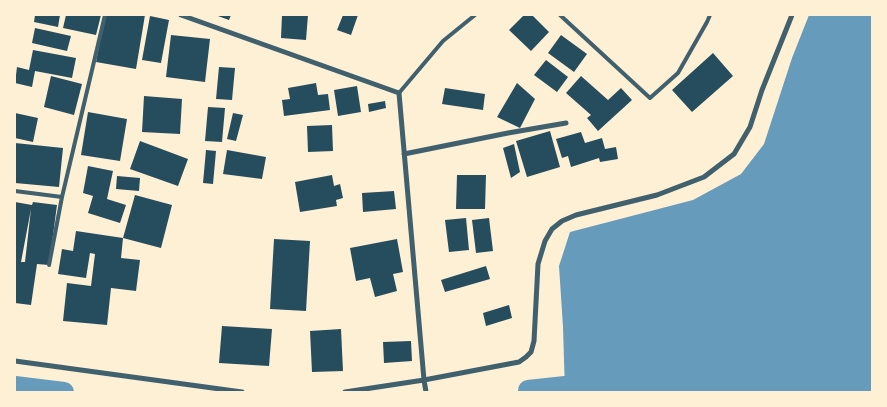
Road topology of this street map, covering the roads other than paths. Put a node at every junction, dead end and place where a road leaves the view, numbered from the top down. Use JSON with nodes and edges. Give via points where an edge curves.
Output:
{"nodes":[{"id":1,"x":106,"y":15,"type":"edge"},
{"id":2,"x":182,"y":15,"type":"edge"},
{"id":3,"x":475,"y":15,"type":"edge"},
{"id":4,"x":560,"y":15,"type":"edge"},
{"id":5,"x":710,"y":15,"type":"edge"},
{"id":6,"x":792,"y":15,"type":"edge"},
{"id":7,"x":399,"y":93,"type":"junction"},
{"id":8,"x":566,"y":123,"type":"dead end"},
{"id":9,"x":404,"y":154,"type":"junction"},
{"id":10,"x":15,"y":191,"type":"edge"},
{"id":11,"x":62,"y":197,"type":"junction"},
{"id":12,"x":49,"y":265,"type":"dead end"},
{"id":13,"x":15,"y":361,"type":"edge"},
{"id":14,"x":424,"y":380,"type":"junction"},
{"id":15,"x":426,"y":389,"type":"edge"},
{"id":16,"x":242,"y":392,"type":"edge"},
{"id":17,"x":346,"y":392,"type":"edge"}],
"edges":[{"from":1,"to":11,"type":"lane"},
{"from":2,"to":7,"type":"street"},
{"from":3,"to":7,"type":"lane","via":[[442,41]]},
{"from":4,"to":5,"type":"lane","via":[[650,98],[678,73]]},
{"from":6,"to":14,"type":"street","via":[[750,127],[734,154],[704,177],[656,195],[576,214],[562,221],[545,241],[538,264],[534,341],[526,358]]},
{"from":7,"to":9,"type":"street"},
{"from":8,"to":9,"type":"street"},
{"from":9,"to":14,"type":"street"},
{"from":10,"to":11,"type":"lane"},
{"from":11,"to":12,"type":"lane"},
{"from":13,"to":16,"type":"street"},
{"from":14,"to":15,"type":"street"},
{"from":14,"to":17,"type":"street"}]}
